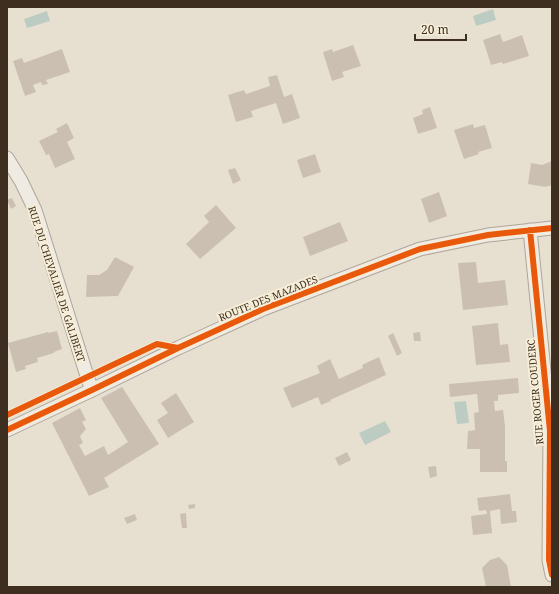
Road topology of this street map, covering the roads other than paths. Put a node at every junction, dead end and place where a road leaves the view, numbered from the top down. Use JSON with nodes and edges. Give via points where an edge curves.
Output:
{"nodes":[{"id":1,"x":7,"y":158,"type":"edge"},
{"id":2,"x":552,"y":228,"type":"edge"},
{"id":3,"x":530,"y":230,"type":"junction"},
{"id":4,"x":92,"y":390,"type":"junction"},
{"id":5,"x":7,"y":430,"type":"edge"},
{"id":6,"x":552,"y":575,"type":"edge"}],
"edges":[{"from":1,"to":4,"type":"street","name":"RUE DU CHEVALIER DE GALIBERT","via":[[35,210]]},
{"from":2,"to":3,"type":"street","name":"ROUTE DES MAZADES"},
{"from":3,"to":4,"type":"street","name":"ROUTE DES MAZADES","via":[[488,235],[420,250],[263,309]]},
{"from":3,"to":6,"type":"street","name":"RUE ROGER COUDERC","via":[[550,431],[549,560]]},
{"from":4,"to":5,"type":"street","name":"ROUTE DES MAZADES"}]}
